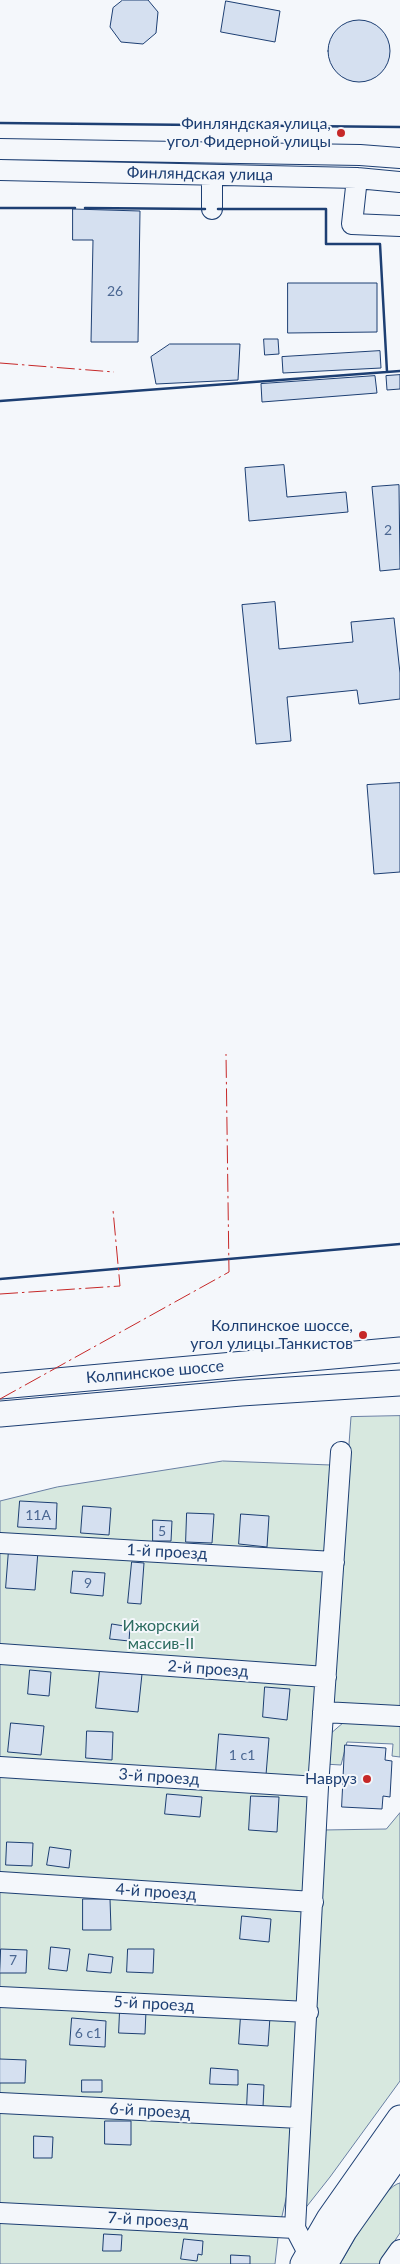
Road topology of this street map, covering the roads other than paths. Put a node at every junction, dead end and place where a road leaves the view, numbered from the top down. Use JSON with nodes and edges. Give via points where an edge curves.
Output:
{"nodes":[{"id":1,"x":0,"y":149,"type":"edge"},
{"id":2,"x":400,"y":158,"type":"edge"},
{"id":3,"x":0,"y":170,"type":"edge"},
{"id":4,"x":212,"y":175,"type":"junction"},
{"id":5,"x":357,"y":178,"type":"junction"},
{"id":6,"x":400,"y":182,"type":"edge"},
{"id":7,"x":212,"y":209,"type":"dead end"},
{"id":8,"x":400,"y":226,"type":"edge"},
{"id":9,"x":400,"y":1350,"type":"edge"},
{"id":10,"x":400,"y":1383,"type":"edge"},
{"id":11,"x":0,"y":1386,"type":"edge"},
{"id":12,"x":0,"y":1414,"type":"edge"},
{"id":13,"x":341,"y":1452,"type":"dead end"},
{"id":14,"x":0,"y":1543,"type":"edge"},
{"id":15,"x":334,"y":1562,"type":"junction"},
{"id":16,"x":0,"y":1654,"type":"edge"},
{"id":17,"x":326,"y":1677,"type":"junction"},
{"id":18,"x":323,"y":1712,"type":"junction"},
{"id":19,"x":400,"y":1716,"type":"edge"},
{"id":20,"x":0,"y":1767,"type":"edge"},
{"id":21,"x":318,"y":1787,"type":"junction"},
{"id":22,"x":0,"y":1882,"type":"edge"},
{"id":23,"x":313,"y":1902,"type":"junction"},
{"id":24,"x":0,"y":1996,"type":"edge"},
{"id":25,"x":308,"y":2012,"type":"junction"},
{"id":26,"x":0,"y":2103,"type":"edge"},
{"id":27,"x":300,"y":2118,"type":"junction"},
{"id":28,"x":400,"y":2118,"type":"edge"},
{"id":29,"x":400,"y":2152,"type":"edge"},
{"id":30,"x":0,"y":2213,"type":"edge"},
{"id":31,"x":295,"y":2228,"type":"junction"},
{"id":32,"x":400,"y":2250,"type":"edge"},
{"id":33,"x":312,"y":2260,"type":"edge"},
{"id":34,"x":390,"y":2264,"type":"edge"}],
"edges":[{"from":1,"to":2,"type":"street","name":"Финляндская улица"},
{"from":3,"to":4,"type":"street","name":"Финляндская улица"},
{"from":4,"to":5,"type":"street","name":"Финляндская улица"},
{"from":4,"to":7,"type":"street"},
{"from":5,"to":6,"type":"street","name":"Финляндская улица"},
{"from":5,"to":8,"type":"street","via":[[352,224]]},
{"from":9,"to":11,"type":"main road","name":"Колпинское шоссе"},
{"from":10,"to":12,"type":"main road","name":"Колпинское шоссе"},
{"from":13,"to":15,"type":"street"},
{"from":14,"to":15,"type":"street","name":"1-й проезд"},
{"from":15,"to":17,"type":"street"},
{"from":16,"to":17,"type":"street","name":"2-й проезд"},
{"from":17,"to":18,"type":"street"},
{"from":18,"to":19,"type":"street"},
{"from":18,"to":21,"type":"street"},
{"from":20,"to":21,"type":"street","name":"3-й проезд"},
{"from":21,"to":23,"type":"street"},
{"from":22,"to":23,"type":"street","name":"4-й проезд"},
{"from":23,"to":25,"type":"street"},
{"from":24,"to":25,"type":"street","name":"5-й проезд"},
{"from":25,"to":27,"type":"street"},
{"from":26,"to":27,"type":"street","name":"6-й проезд"},
{"from":27,"to":31,"type":"street"},
{"from":28,"to":33,"type":"main road","via":[[329,2219]]},
{"from":29,"to":33,"type":"main road","via":[[344,2231]]},
{"from":30,"to":31,"type":"street","name":"7-й проезд"},
{"from":31,"to":33,"type":"street"},
{"from":32,"to":34,"type":"street"}]}
